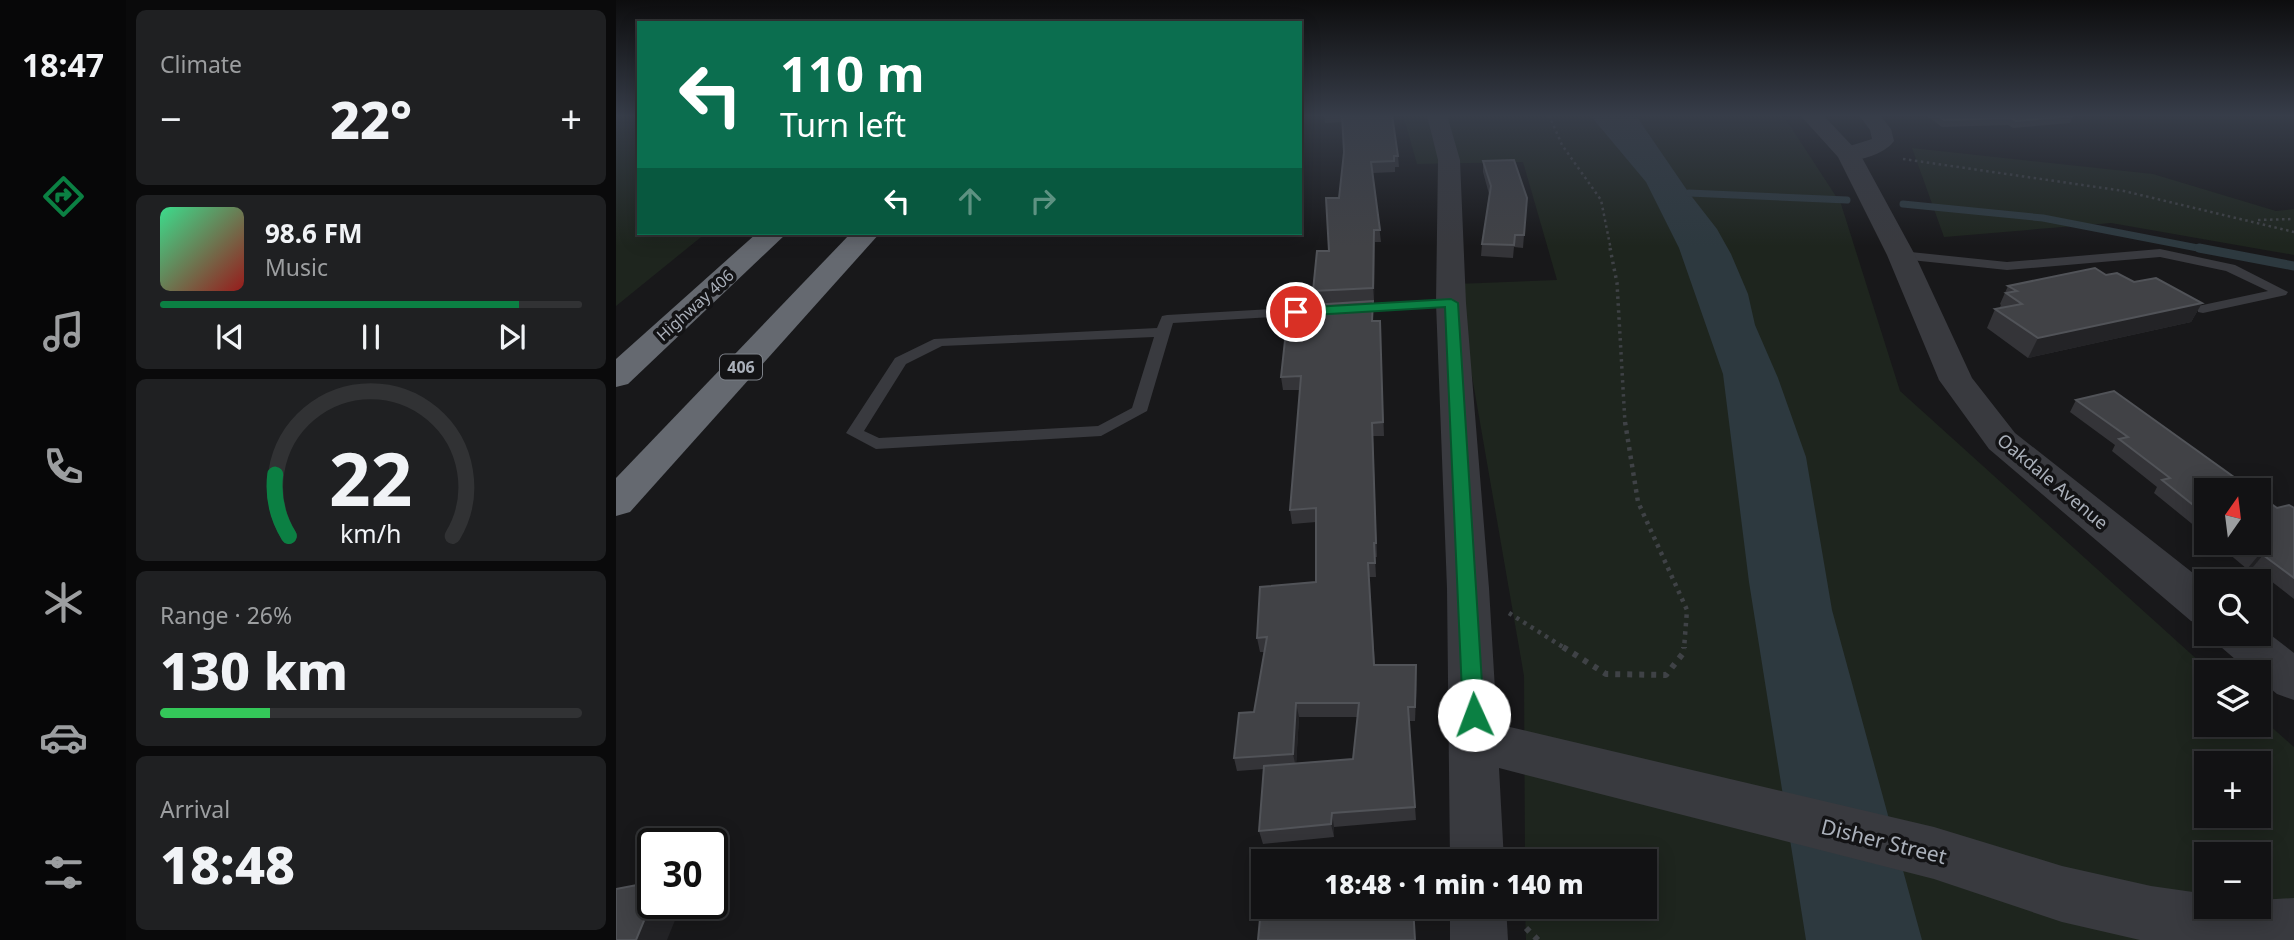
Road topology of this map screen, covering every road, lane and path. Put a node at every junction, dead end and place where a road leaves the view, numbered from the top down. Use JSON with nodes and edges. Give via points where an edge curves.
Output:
{"nodes":[{"id":1,"x":1449,"y":159,"type":"edge"},
{"id":2,"x":1572,"y":159,"type":"edge"},
{"id":3,"x":1848,"y":159,"type":"edge"},
{"id":4,"x":1860,"y":159,"type":"edge"},
{"id":5,"x":1881,"y":159,"type":"edge"},
{"id":6,"x":1903,"y":159,"type":"edge"},
{"id":7,"x":1853,"y":165,"type":"junction"},
{"id":8,"x":2294,"y":219,"type":"edge"},
{"id":9,"x":2250,"y":220,"type":"junction"},
{"id":10,"x":2294,"y":232,"type":"edge"},
{"id":11,"x":772,"y":235,"type":"edge"},
{"id":12,"x":864,"y":235,"type":"edge"},
{"id":13,"x":1901,"y":255,"type":"junction"},
{"id":14,"x":1451,"y":303,"type":"junction"},
{"id":15,"x":2203,"y":309,"type":"dead end"},
{"id":16,"x":1162,"y":332,"type":"junction"},
{"id":17,"x":616,"y":377,"type":"edge"},
{"id":18,"x":616,"y":502,"type":"edge"},
{"id":19,"x":1468,"y":589,"type":"junction"},
{"id":20,"x":2194,"y":598,"type":"edge"},
{"id":21,"x":2252,"y":646,"type":"edge"},
{"id":22,"x":2294,"y":680,"type":"edge"},
{"id":23,"x":1475,"y":740,"type":"junction"},
{"id":24,"x":1477,"y":849,"type":"edge"},
{"id":25,"x":1478,"y":919,"type":"edge"},
{"id":26,"x":2294,"y":927,"type":"edge"},
{"id":27,"x":1479,"y":940,"type":"edge"}],
"edges":[{"from":1,"to":14,"type":"street"},
{"from":2,"to":19,"type":"path","via":[[1601,200],[1617,283],[1625,422],[1638,502],[1687,610],[1684,652],[1666,675],[1606,674]]},
{"from":3,"to":7,"type":"street","name":"Oakdale Avenue"},
{"from":4,"to":7,"type":"street"},
{"from":5,"to":7,"type":"path"},
{"from":6,"to":9,"type":"path","via":[[2055,180]]},
{"from":7,"to":13,"type":"street","name":"Oakdale Avenue"},
{"from":8,"to":9,"type":"path"},
{"from":9,"to":10,"type":"path"},
{"from":11,"to":17,"type":"highway","name":"Highway 406"},
{"from":12,"to":18,"type":"highway","number":"406"},
{"from":13,"to":15,"type":"lane","via":[[2007,266],[2160,253],[2230,268],[2281,292]]},
{"from":13,"to":20,"type":"street","name":"Oakdale Avenue","via":[[1956,380],[2002,441]]},
{"from":14,"to":16,"type":"lane","via":[[1167,319]]},
{"from":14,"to":19,"type":"street"},
{"from":16,"to":16,"type":"lane","via":[[939,342],[900,361],[854,432],[876,444],[1101,431],[1139,411]]},
{"from":19,"to":23,"type":"street"},
{"from":21,"to":22,"type":"street"},
{"from":23,"to":24,"type":"street"},
{"from":23,"to":26,"type":"street","name":"Disher Street","via":[[1934,853],[2062,894],[2249,929]]},
{"from":25,"to":27,"type":"street"}]}
